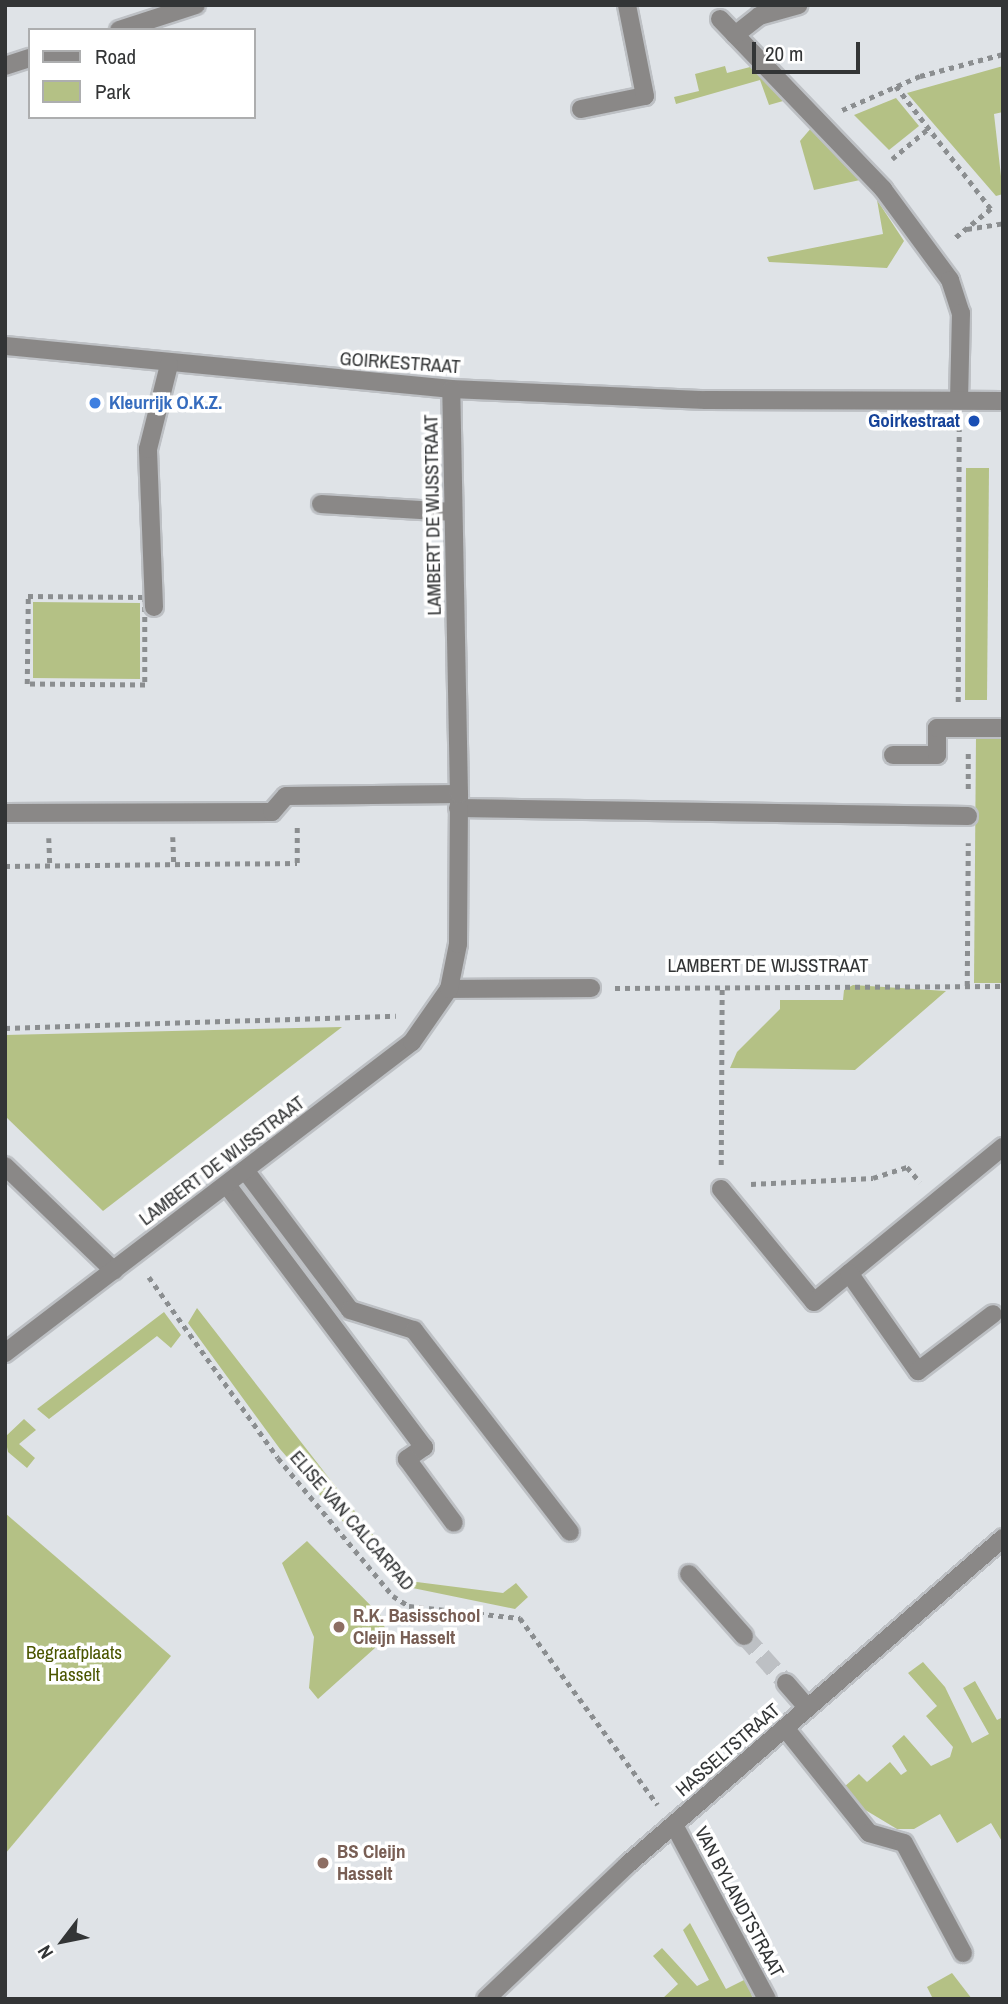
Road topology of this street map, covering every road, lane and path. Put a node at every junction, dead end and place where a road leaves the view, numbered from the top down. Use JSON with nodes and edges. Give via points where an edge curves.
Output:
{"nodes":[{"id":1,"x":195,"y":5,"type":"edge"},
{"id":2,"x":627,"y":5,"type":"edge"},
{"id":3,"x":799,"y":5,"type":"edge"},
{"id":4,"x":720,"y":19,"type":"dead end"},
{"id":5,"x":125,"y":28,"type":"edge"},
{"id":6,"x":735,"y":35,"type":"junction"},
{"id":7,"x":1003,"y":54,"type":"edge"},
{"id":8,"x":28,"y":59,"type":"edge"},
{"id":9,"x":5,"y":66,"type":"edge"},
{"id":10,"x":896,"y":86,"type":"junction"},
{"id":11,"x":581,"y":109,"type":"dead end"},
{"id":12,"x":817,"y":121,"type":"junction"},
{"id":13,"x":929,"y":128,"type":"junction"},
{"id":14,"x":870,"y":176,"type":"junction"},
{"id":15,"x":1003,"y":223,"type":"edge"},
{"id":16,"x":967,"y":229,"type":"junction"},
{"id":17,"x":933,"y":256,"type":"junction"},
{"id":18,"x":5,"y":346,"type":"edge"},
{"id":19,"x":169,"y":365,"type":"junction"},
{"id":20,"x":451,"y":389,"type":"junction"},
{"id":21,"x":959,"y":400,"type":"junction"},
{"id":22,"x":1003,"y":401,"type":"edge"},
{"id":23,"x":321,"y":504,"type":"dead end"},
{"id":24,"x":453,"y":512,"type":"junction"},
{"id":25,"x":154,"y":607,"type":"dead end"},
{"id":26,"x":27,"y":684,"type":"joint"},
{"id":27,"x":963,"y":728,"type":"junction"},
{"id":28,"x":1003,"y":728,"type":"edge"},
{"id":29,"x":893,"y":755,"type":"dead end"},
{"id":30,"x":296,"y":796,"type":"junction"},
{"id":31,"x":458,"y":801,"type":"junction"},
{"id":32,"x":5,"y":813,"type":"edge"},
{"id":33,"x":968,"y":816,"type":"junction"},
{"id":34,"x":5,"y":866,"type":"edge"},
{"id":35,"x":967,"y":986,"type":"junction"},
{"id":36,"x":1003,"y":986,"type":"edge"},
{"id":37,"x":722,"y":987,"type":"junction"},
{"id":38,"x":591,"y":988,"type":"joint"},
{"id":39,"x":449,"y":989,"type":"junction"},
{"id":40,"x":429,"y":1023,"type":"junction"},
{"id":41,"x":5,"y":1028,"type":"edge"},
{"id":42,"x":1003,"y":1146,"type":"edge"},
{"id":43,"x":5,"y":1166,"type":"edge"},
{"id":44,"x":245,"y":1170,"type":"junction"},
{"id":45,"x":227,"y":1185,"type":"junction"},
{"id":46,"x":721,"y":1189,"type":"junction"},
{"id":47,"x":936,"y":1201,"type":"junction"},
{"id":48,"x":133,"y":1256,"type":"junction"},
{"id":49,"x":114,"y":1272,"type":"junction"},
{"id":50,"x":849,"y":1273,"type":"junction"},
{"id":51,"x":993,"y":1314,"type":"dead end"},
{"id":52,"x":5,"y":1353,"type":"edge"},
{"id":53,"x":454,"y":1523,"type":"dead end"},
{"id":54,"x":570,"y":1532,"type":"dead end"},
{"id":55,"x":1003,"y":1538,"type":"edge"},
{"id":56,"x":689,"y":1574,"type":"dead end"},
{"id":57,"x":744,"y":1636,"type":"tunnel mouth"},
{"id":58,"x":786,"y":1684,"type":"tunnel mouth"},
{"id":59,"x":808,"y":1708,"type":"junction"},
{"id":60,"x":785,"y":1728,"type":"junction"},
{"id":61,"x":674,"y":1825,"type":"junction"},
{"id":62,"x":963,"y":1953,"type":"dead end"},
{"id":63,"x":486,"y":1999,"type":"edge"},
{"id":64,"x":767,"y":1999,"type":"edge"}],
"edges":[{"from":1,"to":5,"type":"street"},
{"from":2,"to":11,"type":"street","via":[[645,96]]},
{"from":3,"to":6,"type":"street","via":[[759,16]]},
{"from":4,"to":6,"type":"street"},
{"from":6,"to":12,"type":"street"},
{"from":7,"to":10,"type":"path"},
{"from":8,"to":9,"type":"street"},
{"from":10,"to":12,"type":"path"},
{"from":10,"to":13,"type":"path"},
{"from":12,"to":14,"type":"street"},
{"from":13,"to":14,"type":"path"},
{"from":13,"to":16,"type":"path","via":[[991,209]]},
{"from":14,"to":17,"type":"street"},
{"from":15,"to":16,"type":"path"},
{"from":16,"to":17,"type":"path"},
{"from":17,"to":21,"type":"street","via":[[950,280],[961,313]]},
{"from":18,"to":19,"type":"street","name":"GOIRKESTRAAT"},
{"from":19,"to":20,"type":"street","name":"GOIRKESTRAAT"},
{"from":19,"to":25,"type":"street","via":[[148,449]]},
{"from":20,"to":21,"type":"street","name":"GOIRKESTRAAT","via":[[706,400]]},
{"from":20,"to":24,"type":"street","name":"LAMBERT DE WIJSSTRAAT"},
{"from":21,"to":22,"type":"street","name":"GOIRKESTRAAT"},
{"from":21,"to":27,"type":"path"},
{"from":23,"to":24,"type":"street"},
{"from":24,"to":31,"type":"street","name":"LAMBERT DE WIJSSTRAAT"},
{"from":26,"to":26,"type":"path","via":[[28,596],[145,597],[145,685]]},
{"from":27,"to":28,"type":"street"},
{"from":27,"to":29,"type":"street","via":[[937,727],[937,755]]},
{"from":27,"to":33,"type":"path"},
{"from":30,"to":31,"type":"street"},
{"from":30,"to":32,"type":"street","via":[[286,796],[272,812]]},
{"from":30,"to":34,"type":"path","via":[[298,863]]},
{"from":31,"to":33,"type":"street"},
{"from":31,"to":39,"type":"street","name":"LAMBERT DE WIJSSTRAAT","via":[[458,944]]},
{"from":33,"to":35,"type":"path"},
{"from":35,"to":36,"type":"path","name":"LAMBERT DE WIJSSTRAAT"},
{"from":35,"to":37,"type":"path","name":"LAMBERT DE WIJSSTRAAT"},
{"from":37,"to":38,"type":"path","name":"LAMBERT DE WIJSSTRAAT"},
{"from":37,"to":46,"type":"path"},
{"from":38,"to":39,"type":"street"},
{"from":39,"to":40,"type":"street","name":"LAMBERT DE WIJSSTRAAT"},
{"from":40,"to":41,"type":"path","via":[[408,1016]]},
{"from":40,"to":44,"type":"street","name":"LAMBERT DE WIJSSTRAAT"},
{"from":42,"to":47,"type":"street"},
{"from":43,"to":49,"type":"street"},
{"from":44,"to":45,"type":"street","name":"LAMBERT DE WIJSSTRAAT"},
{"from":44,"to":54,"type":"street","via":[[350,1310],[414,1330]]},
{"from":45,"to":48,"type":"street","name":"LAMBERT DE WIJSSTRAAT"},
{"from":45,"to":53,"type":"street","via":[[424,1447],[407,1459]]},
{"from":46,"to":47,"type":"path","via":[[785,1178],[873,1178],[907,1167]]},
{"from":46,"to":50,"type":"street","via":[[814,1302]]},
{"from":47,"to":50,"type":"street"},
{"from":48,"to":49,"type":"street","name":"LAMBERT DE WIJSSTRAAT"},
{"from":48,"to":61,"type":"path","name":"ELISE VAN CALCARPAD","via":[[278,1458],[393,1595],[409,1606],[520,1618]]},
{"from":49,"to":52,"type":"street","name":"LAMBERT DE WIJSSTRAAT"},
{"from":50,"to":51,"type":"street","via":[[918,1371]]},
{"from":55,"to":59,"type":"street","name":"HASSELTSTRAAT"},
{"from":56,"to":57,"type":"street"},
{"from":58,"to":59,"type":"street"},
{"from":59,"to":60,"type":"street","name":"HASSELTSTRAAT"},
{"from":60,"to":61,"type":"street","name":"HASSELTSTRAAT"},
{"from":60,"to":62,"type":"street","via":[[869,1833],[904,1843]]},
{"from":61,"to":63,"type":"street","name":"HASSELTSTRAAT"},
{"from":61,"to":64,"type":"street","name":"VAN BYLANDTSTRAAT"}]}
